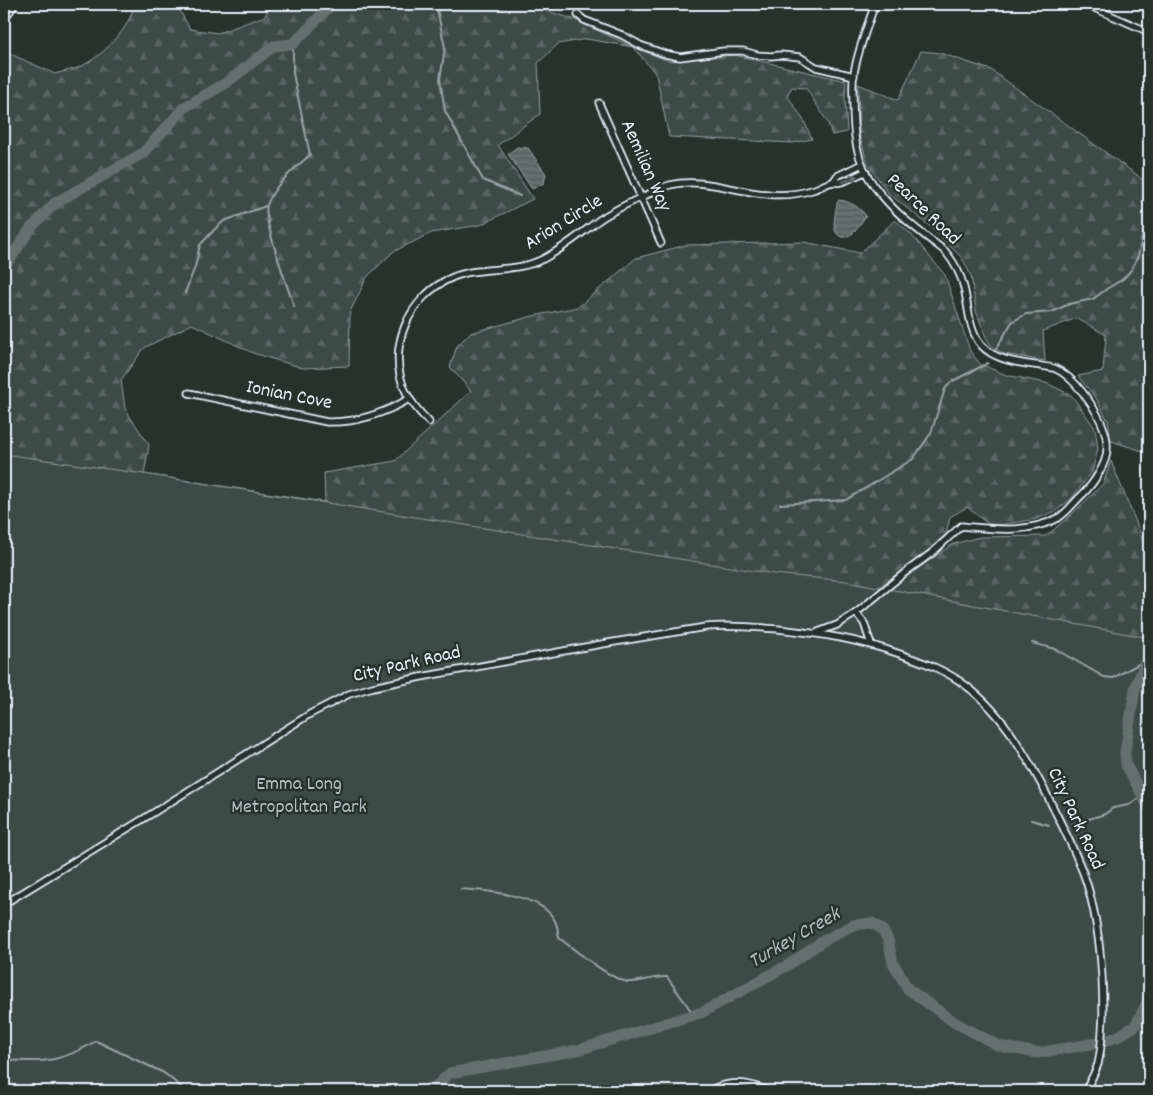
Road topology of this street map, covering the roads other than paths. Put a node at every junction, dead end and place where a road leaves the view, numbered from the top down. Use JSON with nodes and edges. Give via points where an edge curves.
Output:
{"nodes":[{"id":1,"x":15,"y":4,"type":"edge"},
{"id":2,"x":875,"y":4,"type":"edge"},
{"id":3,"x":1085,"y":4,"type":"edge"},
{"id":4,"x":578,"y":15,"type":"dead end"},
{"id":5,"x":4,"y":19,"type":"edge"},
{"id":6,"x":1149,"y":32,"type":"edge"},
{"id":7,"x":854,"y":76,"type":"junction"},
{"id":8,"x":599,"y":103,"type":"dead end"},
{"id":9,"x":862,"y":164,"type":"junction"},
{"id":10,"x":865,"y":172,"type":"junction"},
{"id":11,"x":834,"y":182,"type":"junction"},
{"id":12,"x":642,"y":197,"type":"junction"},
{"id":13,"x":661,"y":243,"type":"dead end"},
{"id":14,"x":189,"y":393,"type":"dead end"},
{"id":15,"x":409,"y":398,"type":"junction"},
{"id":16,"x":429,"y":422,"type":"dead end"},
{"id":17,"x":856,"y":613,"type":"junction"},
{"id":18,"x":816,"y":633,"type":"junction"},
{"id":19,"x":871,"y":644,"type":"junction"},
{"id":20,"x":4,"y":904,"type":"edge"},
{"id":21,"x":708,"y":1091,"type":"edge"},
{"id":22,"x":768,"y":1091,"type":"edge"},
{"id":23,"x":1085,"y":1091,"type":"edge"}],
"edges":[{"from":1,"to":5,"type":"street"},
{"from":2,"to":7,"type":"street","name":"Pearce Road"},
{"from":3,"to":6,"type":"street"},
{"from":4,"to":7,"type":"street","via":[[665,54],[680,57],[743,51],[756,56],[781,55]]},
{"from":7,"to":9,"type":"street","name":"Pearce Road","via":[[854,134]]},
{"from":8,"to":12,"type":"street","name":"Aemilian Way"},
{"from":9,"to":10,"type":"street","name":"Pearce Road"},
{"from":9,"to":11,"type":"street","name":"Arion Circle","via":[[837,176]]},
{"from":11,"to":10,"type":"street","name":"Arion Circle","one_way":true,"via":[[840,183]]},
{"from":10,"to":17,"type":"street","name":"Pearce Road","via":[[888,204],[952,260],[964,288],[974,335],[982,347],[1012,361],[1056,369],[1079,388],[1102,424],[1108,449],[1091,486],[1059,518],[1009,530],[961,526]]},
{"from":11,"to":12,"type":"street","name":"Arion Circle","via":[[796,193],[768,194],[684,183],[670,185]]},
{"from":12,"to":13,"type":"street","name":"Aemilian Way"},
{"from":12,"to":15,"type":"street","name":"Arion Circle","via":[[607,215],[539,261],[516,268],[459,274],[423,297],[406,322],[400,343],[400,374]]},
{"from":14,"to":15,"type":"street","name":"Ionian Cove","via":[[345,423],[370,417]]},
{"from":15,"to":16,"type":"street","name":"Arion Circle"},
{"from":17,"to":18,"type":"street","name":"Pearce Road"},
{"from":17,"to":19,"type":"street","via":[[864,623]]},
{"from":18,"to":19,"type":"street","name":"City Park Road"},
{"from":18,"to":20,"type":"street","name":"City Park Road","via":[[735,626],[706,627],[365,689],[310,714]]},
{"from":19,"to":23,"type":"street","name":"City Park Road","via":[[928,663],[958,679],[988,704],[1023,750],[1061,824],[1087,885],[1102,963],[1101,1047]]},
{"from":21,"to":22,"type":"street","via":[[734,1083]]}]}
